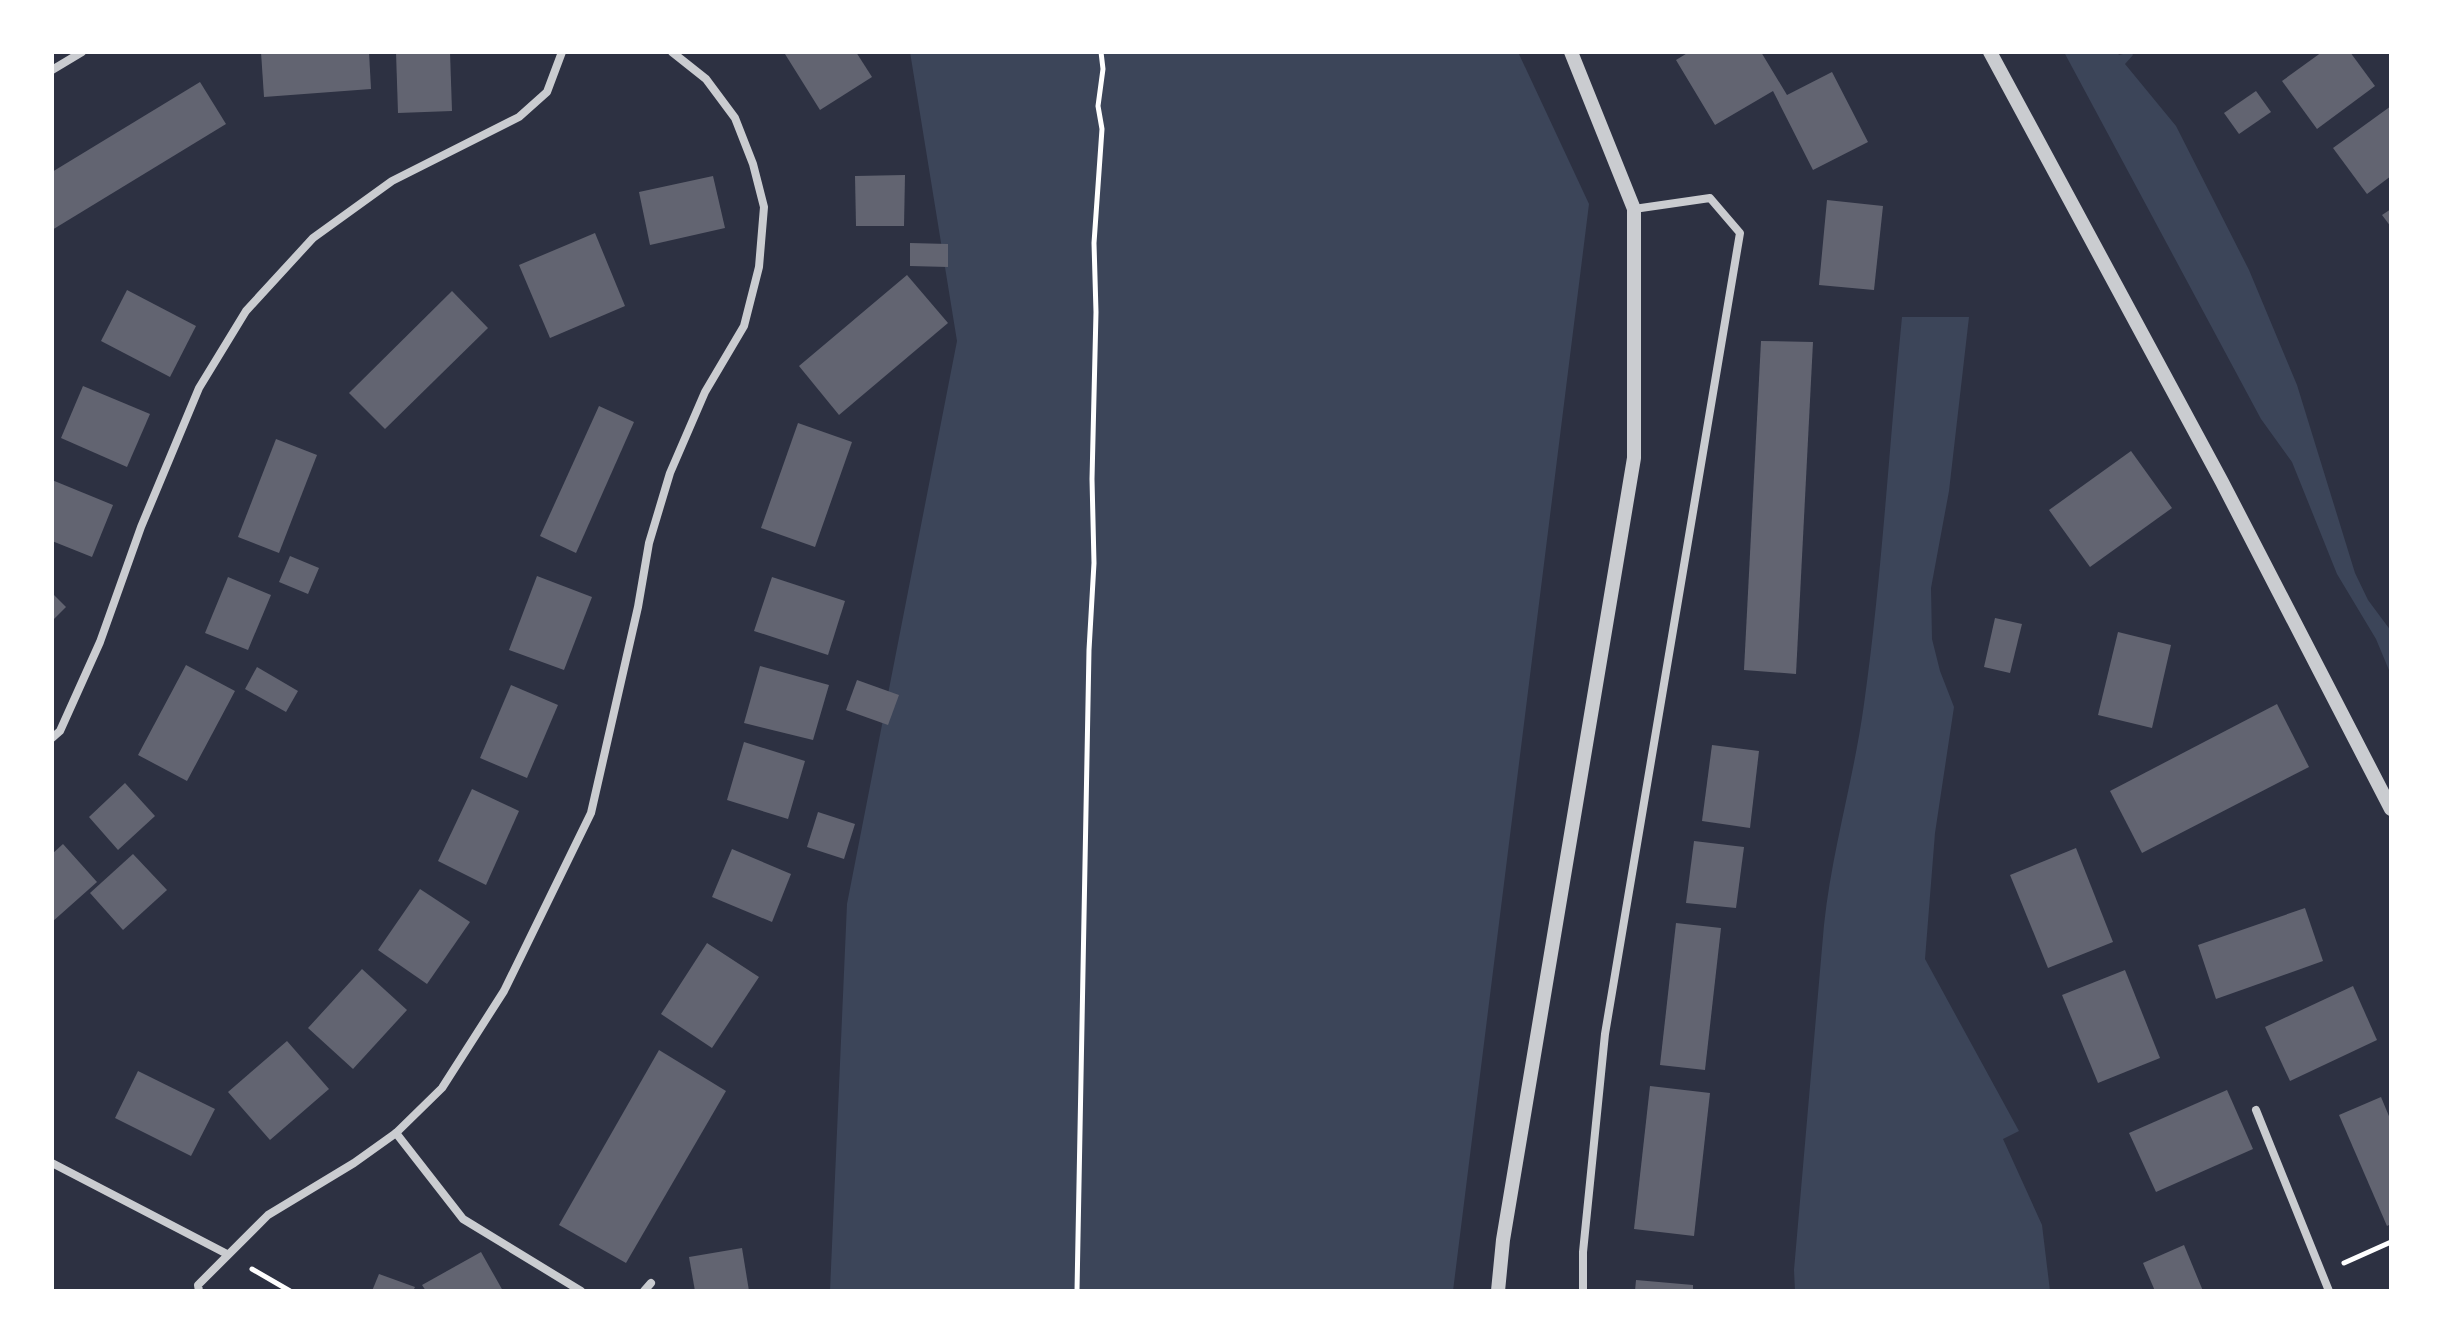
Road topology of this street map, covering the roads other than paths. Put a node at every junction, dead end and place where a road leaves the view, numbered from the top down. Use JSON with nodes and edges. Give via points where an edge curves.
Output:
{"nodes":[{"id":1,"x":82,"y":52,"type":"edge"},
{"id":2,"x":562,"y":52,"type":"edge"},
{"id":3,"x":672,"y":52,"type":"edge"},
{"id":4,"x":1571,"y":52,"type":"edge"},
{"id":5,"x":1990,"y":52,"type":"edge"},
{"id":6,"x":52,"y":70,"type":"edge"},
{"id":7,"x":1634,"y":209,"type":"junction"},
{"id":8,"x":52,"y":738,"type":"edge"},
{"id":9,"x":2391,"y":809,"type":"edge"},
{"id":10,"x":2256,"y":1110,"type":"dead end"},
{"id":11,"x":396,"y":1133,"type":"junction"},
{"id":12,"x":52,"y":1163,"type":"edge"},
{"id":13,"x":227,"y":1254,"type":"junction"},
{"id":14,"x":651,"y":1283,"type":"dead end"},
{"id":15,"x":199,"y":1291,"type":"edge"},
{"id":16,"x":581,"y":1291,"type":"edge"},
{"id":17,"x":644,"y":1291,"type":"edge"},
{"id":18,"x":1498,"y":1291,"type":"edge"},
{"id":19,"x":1583,"y":1291,"type":"edge"},
{"id":20,"x":2329,"y":1291,"type":"edge"}],
"edges":[{"from":1,"to":6,"type":"street"},
{"from":2,"to":8,"type":"street","via":[[547,92],[519,117],[392,181],[313,238],[246,311],[199,388],[100,642],[60,731]]},
{"from":3,"to":11,"type":"street","via":[[706,79],[735,118],[757,178],[764,207],[759,267],[744,326],[705,392],[670,473],[649,543],[591,813],[504,991],[442,1088]]},
{"from":4,"to":7,"type":"street"},
{"from":5,"to":9,"type":"street"},
{"from":7,"to":18,"type":"street","via":[[1634,458]]},
{"from":7,"to":19,"type":"street","via":[[1710,198],[1740,233],[1605,1034]]},
{"from":10,"to":20,"type":"street"},
{"from":11,"to":13,"type":"street","via":[[268,1215]]},
{"from":11,"to":16,"type":"street","via":[[463,1219]]},
{"from":12,"to":13,"type":"street"},
{"from":13,"to":15,"type":"street","via":[[198,1285]]},
{"from":14,"to":17,"type":"street"}]}
